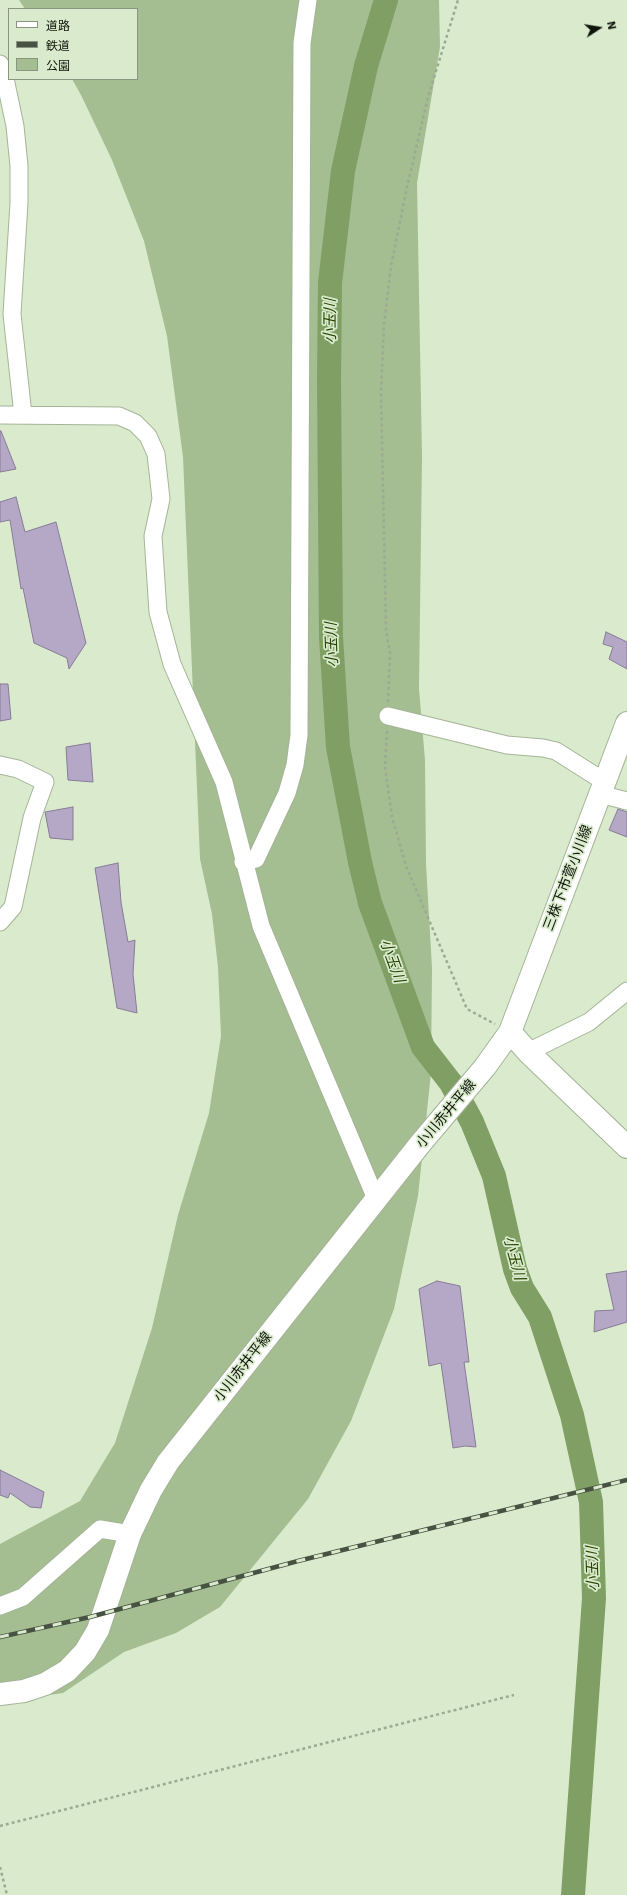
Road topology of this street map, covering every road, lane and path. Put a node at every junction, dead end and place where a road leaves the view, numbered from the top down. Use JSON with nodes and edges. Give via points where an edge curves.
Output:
{"nodes":[{"id":1,"x":308,"y":0,"type":"edge"},
{"id":2,"x":458,"y":0,"type":"edge"},
{"id":3,"x":0,"y":64,"type":"edge"},
{"id":4,"x":0,"y":415,"type":"edge"},
{"id":5,"x":23,"y":415,"type":"junction"},
{"id":6,"x":388,"y":716,"type":"junction"},
{"id":7,"x":627,"y":723,"type":"edge"},
{"id":8,"x":0,"y":765,"type":"edge"},
{"id":9,"x":602,"y":788,"type":"junction"},
{"id":10,"x":627,"y":801,"type":"edge"},
{"id":11,"x":243,"y":862,"type":"junction"},
{"id":12,"x":0,"y":922,"type":"edge"},
{"id":13,"x":627,"y":991,"type":"edge"},
{"id":14,"x":510,"y":1032,"type":"junction"},
{"id":15,"x":528,"y":1052,"type":"junction"},
{"id":16,"x":627,"y":1148,"type":"edge"},
{"id":17,"x":376,"y":1199,"type":"junction"},
{"id":18,"x":130,"y":1534,"type":"junction"},
{"id":19,"x":0,"y":1606,"type":"edge"},
{"id":20,"x":0,"y":1694,"type":"edge"},
{"id":21,"x":514,"y":1695,"type":"dead end"},
{"id":22,"x":0,"y":1826,"type":"edge"},
{"id":23,"x":0,"y":1867,"type":"edge"},
{"id":24,"x":7,"y":1895,"type":"edge"}],
"edges":[{"from":1,"to":11,"type":"street","via":[[302,43],[299,735],[295,765],[287,793],[256,859]]},
{"from":2,"to":6,"type":"path","via":[[428,97],[407,187],[391,266],[384,324],[382,393],[386,629],[390,654]]},
{"from":3,"to":5,"type":"street","via":[[15,126],[20,166],[12,314]]},
{"from":4,"to":5,"type":"street"},
{"from":5,"to":11,"type":"street","via":[[119,416],[135,423],[148,436],[156,454],[161,499],[153,536],[158,612],[172,664],[224,782]]},
{"from":6,"to":9,"type":"street","via":[[507,745],[556,751]]},
{"from":6,"to":14,"type":"path","via":[[386,767],[392,817],[406,866],[467,1009]]},
{"from":7,"to":9,"type":"main road","name":"三株下市萱小川線"},
{"from":8,"to":12,"type":"street","via":[[45,782],[32,818],[13,907]]},
{"from":9,"to":10,"type":"street"},
{"from":9,"to":14,"type":"main road","name":"三株下市萱小川線"},
{"from":11,"to":17,"type":"street","via":[[261,926]]},
{"from":13,"to":15,"type":"street","via":[[589,1022]]},
{"from":14,"to":15,"type":"main road"},
{"from":14,"to":17,"type":"main road","name":"小川赤井平線","via":[[485,1067]]},
{"from":15,"to":16,"type":"main road"},
{"from":17,"to":18,"type":"main road","name":"小川赤井平線","via":[[168,1462]]},
{"from":18,"to":19,"type":"street","via":[[100,1529],[23,1597]]},
{"from":18,"to":20,"type":"main road","name":"小川赤井平線","via":[[98,1630],[85,1652],[67,1671],[45,1684],[24,1691]]},
{"from":21,"to":22,"type":"path"},
{"from":23,"to":24,"type":"path"}]}
